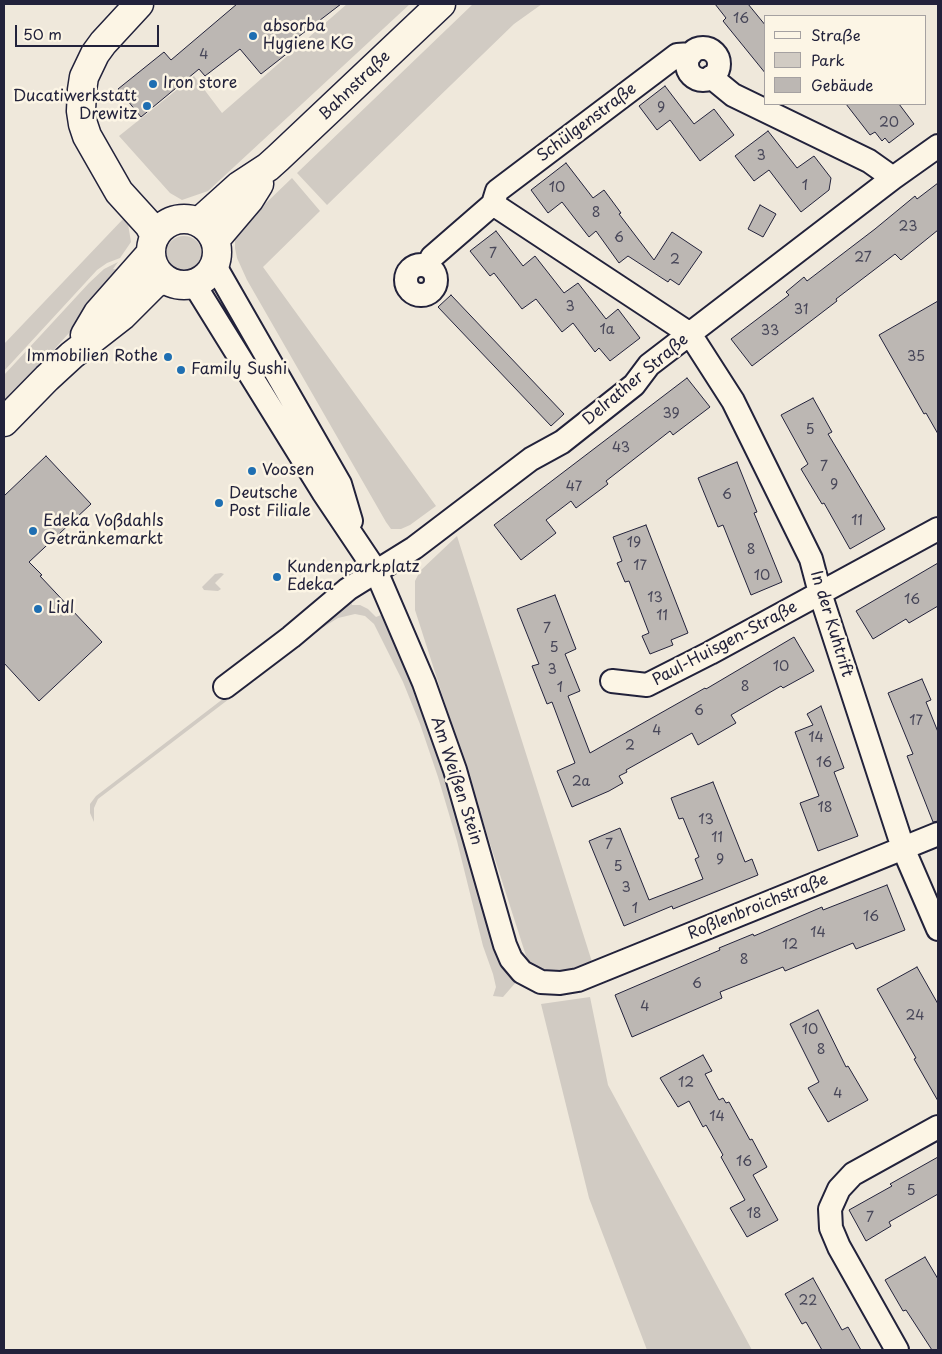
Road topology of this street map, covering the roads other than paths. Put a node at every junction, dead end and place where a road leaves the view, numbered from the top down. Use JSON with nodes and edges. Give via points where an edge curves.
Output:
{"nodes":[{"id":1,"x":139,"y":4,"type":"edge"},
{"id":2,"x":440,"y":4,"type":"edge"},
{"id":3,"x":938,"y":146,"type":"edge"},
{"id":4,"x":893,"y":178,"type":"junction"},
{"id":5,"x":492,"y":204,"type":"junction"},
{"id":6,"x":185,"y":240,"type":"junction"},
{"id":7,"x":428,"y":266,"type":"dead end"},
{"id":8,"x":164,"y":278,"type":"junction"},
{"id":9,"x":194,"y":284,"type":"junction"},
{"id":10,"x":690,"y":334,"type":"junction"},
{"id":11,"x":72,"y":355,"type":"junction"},
{"id":12,"x":4,"y":422,"type":"edge"},
{"id":13,"x":938,"y":529,"type":"edge"},
{"id":14,"x":356,"y":539,"type":"junction"},
{"id":15,"x":376,"y":571,"type":"junction"},
{"id":16,"x":820,"y":593,"type":"junction"},
{"id":17,"x":612,"y":681,"type":"dead end"},
{"id":18,"x":225,"y":687,"type":"dead end"},
{"id":19,"x":938,"y":834,"type":"edge"},
{"id":20,"x":904,"y":848,"type":"junction"},
{"id":21,"x":938,"y":929,"type":"edge"},
{"id":22,"x":578,"y":980,"type":"joint"},
{"id":23,"x":938,"y":1127,"type":"edge"},
{"id":24,"x":897,"y":1350,"type":"edge"}],
"edges":[{"from":1,"to":6,"type":"street","via":[[102,43],[84,77],[83,124],[105,164],[133,183]]},
{"from":2,"to":6,"type":"street","name":"Bahnstraße","via":[[268,167],[249,200]]},
{"from":3,"to":4,"type":"street","name":"Delrather Straße"},
{"from":4,"to":5,"type":"street","name":"Schülgenstraße","via":[[869,161],[733,95],[711,78],[700,79],[691,74],[688,64],[691,54],[677,55],[497,192]]},
{"from":4,"to":10,"type":"street","name":"Delrather Straße"},
{"from":5,"to":7,"type":"street","name":"Schülgenstraße","via":[[432,257]]},
{"from":5,"to":10,"type":"street"},
{"from":6,"to":8,"type":"street","via":[[156,268]]},
{"from":6,"to":9,"type":"street","name":"Bahnstraße","via":[[206,277]]},
{"from":6,"to":11,"type":"street","name":"Bahnstraße","via":[[98,313]]},
{"from":6,"to":14,"type":"street","name":"Am Weißen Stein","via":[[340,484]]},
{"from":8,"to":9,"type":"street","via":[[182,285]]},
{"from":8,"to":11,"type":"street","name":"Bahnstraße"},
{"from":9,"to":14,"type":"street","name":"Am Weißen Stein","via":[[323,492]]},
{"from":10,"to":15,"type":"street","name":"Delrather Straße","via":[[649,365],[634,385],[562,442],[531,459],[414,548]]},
{"from":10,"to":16,"type":"street","name":"In der Kuhtrift","via":[[734,401],[811,560]]},
{"from":11,"to":12,"type":"street","name":"Bahnstraße"},
{"from":13,"to":16,"type":"street","name":"Paul-Huisgen-Straße"},
{"from":14,"to":15,"type":"street","name":"Am Weißen Stein"},
{"from":15,"to":18,"type":"street","name":"Delrather Straße","via":[[348,589]]},
{"from":15,"to":22,"type":"street","name":"Am Weißen Stein","via":[[424,683],[455,770],[511,959],[522,972],[541,982],[560,984]]},
{"from":16,"to":17,"type":"street","name":"Paul-Huisgen-Straße","via":[[647,686]]},
{"from":16,"to":20,"type":"street","name":"In der Kuhtrift"},
{"from":19,"to":20,"type":"street","name":"Roßlenbroichstraße"},
{"from":20,"to":21,"type":"street","name":"In der Kuhtrift"},
{"from":20,"to":22,"type":"street","name":"Roßlenbroichstraße"},
{"from":23,"to":24,"type":"street","via":[[853,1174],[838,1189],[830,1209],[831,1228],[839,1247]]}]}
